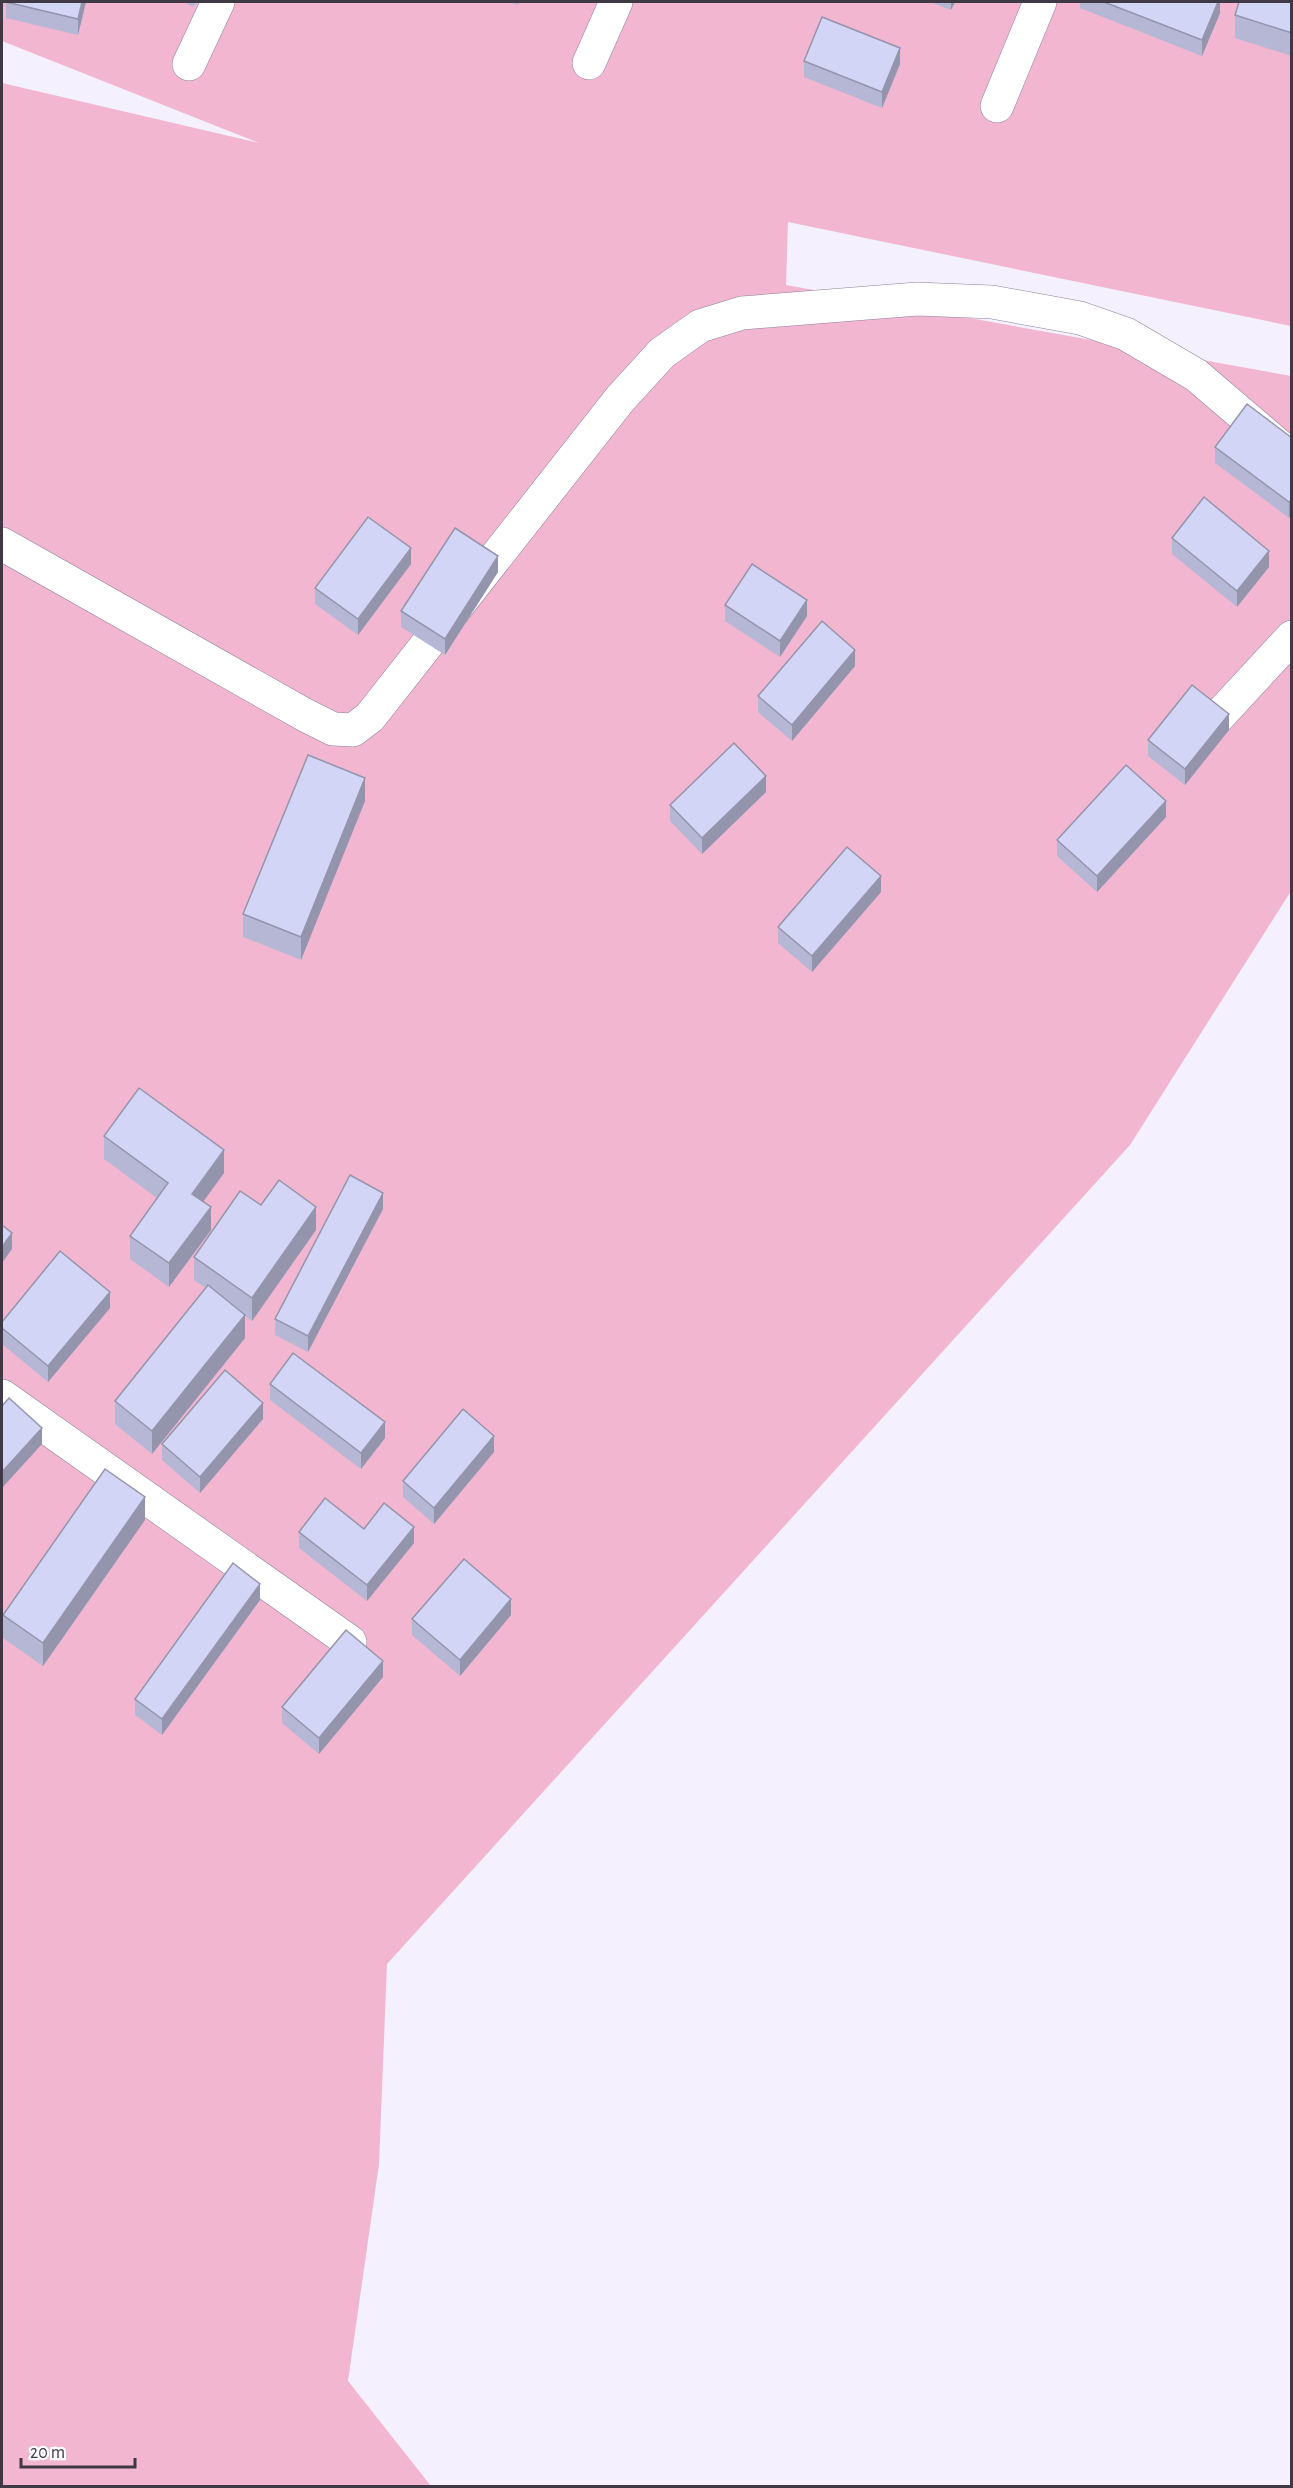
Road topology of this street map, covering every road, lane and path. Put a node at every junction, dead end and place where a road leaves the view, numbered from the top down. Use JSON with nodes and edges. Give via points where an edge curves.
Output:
{"nodes":[{"id":1,"x":218,"y":2,"type":"edge"},
{"id":2,"x":616,"y":2,"type":"edge"},
{"id":3,"x":1040,"y":2,"type":"edge"},
{"id":4,"x":589,"y":63,"type":"dead end"},
{"id":5,"x":189,"y":64,"type":"dead end"},
{"id":6,"x":997,"y":106,"type":"dead end"},
{"id":7,"x":1292,"y":457,"type":"edge"},
{"id":8,"x":2,"y":544,"type":"edge"},
{"id":9,"x":1292,"y":637,"type":"edge"},
{"id":10,"x":1190,"y":747,"type":"edge"},
{"id":11,"x":2,"y":1396,"type":"edge"},
{"id":12,"x":350,"y":1642,"type":"edge"}],
"edges":[{"from":1,"to":5,"type":"street"},
{"from":2,"to":4,"type":"street"},
{"from":3,"to":6,"type":"street"},
{"from":7,"to":8,"type":"street","via":[[1196,375],[1126,334],[1080,318],[992,302],[917,299],[742,313],[700,326],[662,353],[620,399],[370,717],[352,730],[333,729],[306,715]]},
{"from":9,"to":10,"type":"street"},
{"from":11,"to":12,"type":"street"}]}
